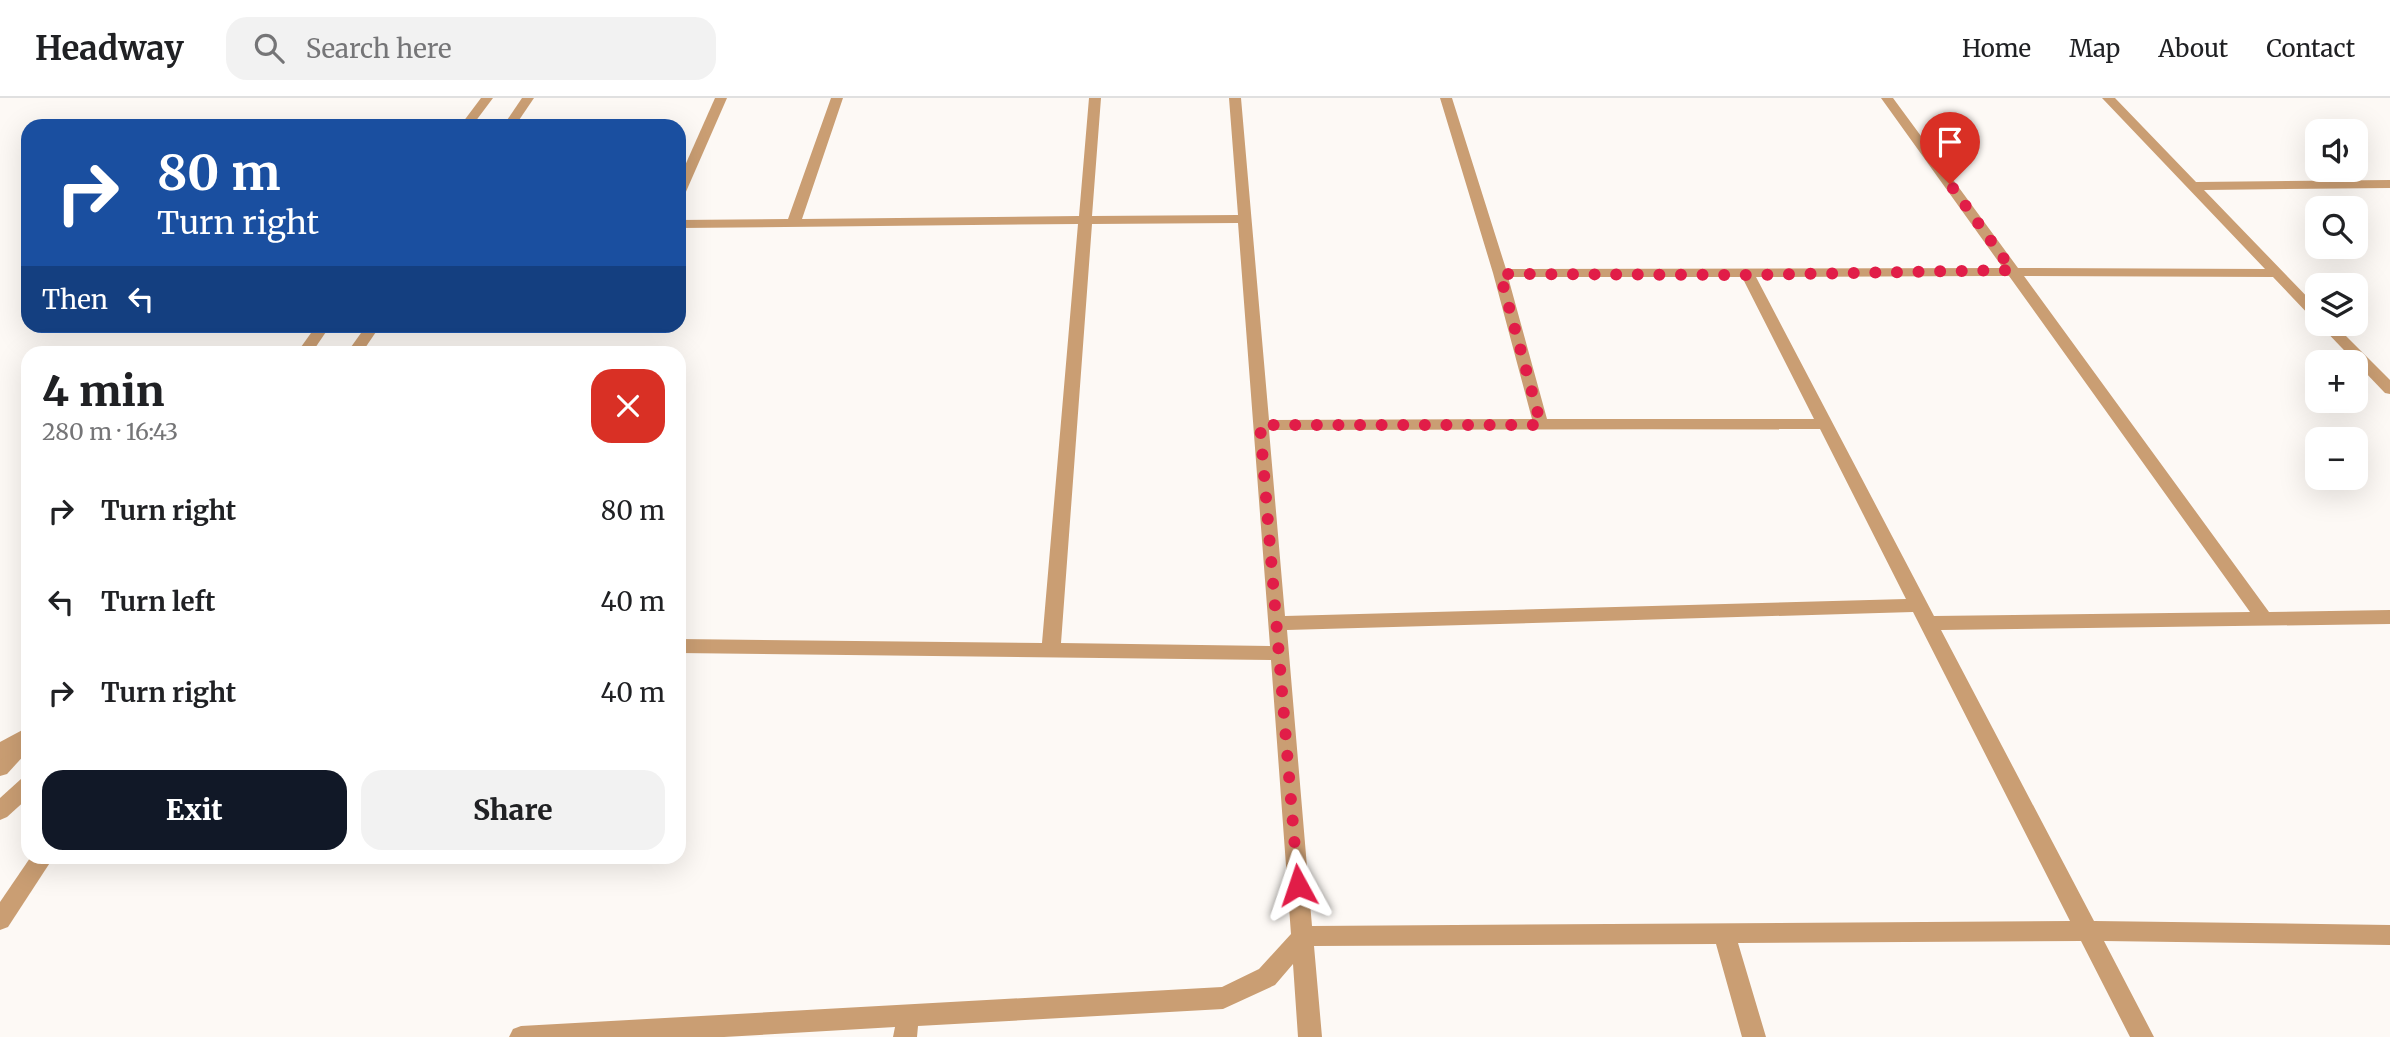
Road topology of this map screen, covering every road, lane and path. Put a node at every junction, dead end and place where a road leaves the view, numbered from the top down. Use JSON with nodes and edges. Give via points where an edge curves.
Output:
{"nodes":[{"id":1,"x":487,"y":98,"type":"edge"},
{"id":2,"x":528,"y":98,"type":"edge"},
{"id":3,"x":721,"y":98,"type":"edge"},
{"id":4,"x":837,"y":98,"type":"edge"},
{"id":5,"x":1095,"y":98,"type":"edge"},
{"id":6,"x":1235,"y":98,"type":"edge"},
{"id":7,"x":1446,"y":98,"type":"edge"},
{"id":8,"x":1887,"y":98,"type":"edge"},
{"id":9,"x":2108,"y":98,"type":"edge"},
{"id":10,"x":472,"y":119,"type":"edge"},
{"id":11,"x":514,"y":119,"type":"edge"},
{"id":12,"x":686,"y":178,"type":"edge"},
{"id":13,"x":2390,"y":184,"type":"edge"},
{"id":14,"x":2194,"y":186,"type":"junction"},
{"id":15,"x":1244,"y":219,"type":"junction"},
{"id":16,"x":1088,"y":220,"type":"junction"},
{"id":17,"x":794,"y":222,"type":"junction"},
{"id":18,"x":686,"y":224,"type":"edge"},
{"id":19,"x":2012,"y":270,"type":"junction"},
{"id":20,"x":2276,"y":273,"type":"junction"},
{"id":21,"x":1500,"y":274,"type":"junction"},
{"id":22,"x":1748,"y":275,"type":"junction"},
{"id":23,"x":2305,"y":303,"type":"edge"},
{"id":24,"x":2338,"y":336,"type":"edge"},
{"id":25,"x":2390,"y":388,"type":"edge"},
{"id":26,"x":1825,"y":424,"type":"junction"},
{"id":27,"x":1260,"y":425,"type":"junction"},
{"id":28,"x":1541,"y":425,"type":"junction"},
{"id":29,"x":1919,"y":605,"type":"junction"},
{"id":30,"x":2390,"y":617,"type":"edge"},
{"id":31,"x":2264,"y":618,"type":"junction"},
{"id":32,"x":1929,"y":622,"type":"junction"},
{"id":33,"x":1275,"y":623,"type":"junction"},
{"id":34,"x":686,"y":646,"type":"edge"},
{"id":35,"x":1051,"y":650,"type":"junction"},
{"id":36,"x":1278,"y":653,"type":"junction"},
{"id":37,"x":21,"y":741,"type":"edge"},
{"id":38,"x":21,"y":745,"type":"edge"},
{"id":39,"x":0,"y":752,"type":"edge"},
{"id":40,"x":0,"y":768,"type":"edge"},
{"id":41,"x":21,"y":792,"type":"edge"},
{"id":42,"x":0,"y":811,"type":"edge"},
{"id":43,"x":38,"y":864,"type":"edge"},
{"id":44,"x":0,"y":920,"type":"edge"},
{"id":45,"x":2089,"y":931,"type":"junction"},
{"id":46,"x":1724,"y":934,"type":"junction"},
{"id":47,"x":2390,"y":935,"type":"edge"},
{"id":48,"x":1303,"y":936,"type":"junction"},
{"id":49,"x":906,"y":1027,"type":"edge"},
{"id":50,"x":520,"y":1037,"type":"edge"},
{"id":51,"x":1310,"y":1037,"type":"edge"},
{"id":52,"x":1754,"y":1037,"type":"edge"},
{"id":53,"x":2142,"y":1037,"type":"edge"}],
"edges":[{"from":1,"to":10,"type":"street"},
{"from":2,"to":11,"type":"street"},
{"from":3,"to":12,"type":"street"},
{"from":4,"to":17,"type":"street"},
{"from":5,"to":16,"type":"street"},
{"from":6,"to":15,"type":"street"},
{"from":7,"to":21,"type":"street"},
{"from":8,"to":19,"type":"street"},
{"from":9,"to":14,"type":"street"},
{"from":13,"to":14,"type":"street"},
{"from":14,"to":20,"type":"street"},
{"from":15,"to":16,"type":"street"},
{"from":15,"to":27,"type":"street"},
{"from":16,"to":17,"type":"street"},
{"from":16,"to":35,"type":"street"},
{"from":17,"to":18,"type":"street"},
{"from":19,"to":20,"type":"street"},
{"from":19,"to":22,"type":"street"},
{"from":19,"to":31,"type":"street"},
{"from":20,"to":23,"type":"street"},
{"from":21,"to":22,"type":"street"},
{"from":21,"to":28,"type":"street"},
{"from":22,"to":26,"type":"street"},
{"from":24,"to":25,"type":"street"},
{"from":26,"to":28,"type":"street"},
{"from":26,"to":29,"type":"street"},
{"from":27,"to":28,"type":"street"},
{"from":27,"to":33,"type":"street"},
{"from":29,"to":32,"type":"street"},
{"from":29,"to":33,"type":"street"},
{"from":30,"to":31,"type":"street"},
{"from":31,"to":32,"type":"street"},
{"from":32,"to":45,"type":"street"},
{"from":33,"to":36,"type":"street"},
{"from":34,"to":35,"type":"street"},
{"from":35,"to":36,"type":"street"},
{"from":36,"to":48,"type":"street"},
{"from":37,"to":39,"type":"street"},
{"from":38,"to":40,"type":"street"},
{"from":41,"to":42,"type":"street"},
{"from":43,"to":44,"type":"street"},
{"from":45,"to":46,"type":"street"},
{"from":45,"to":47,"type":"street"},
{"from":45,"to":53,"type":"street"},
{"from":46,"to":48,"type":"street"},
{"from":46,"to":52,"type":"street"},
{"from":48,"to":49,"type":"street","via":[[1267,977],[1223,998]]},
{"from":48,"to":51,"type":"street"},
{"from":49,"to":50,"type":"street"}]}
